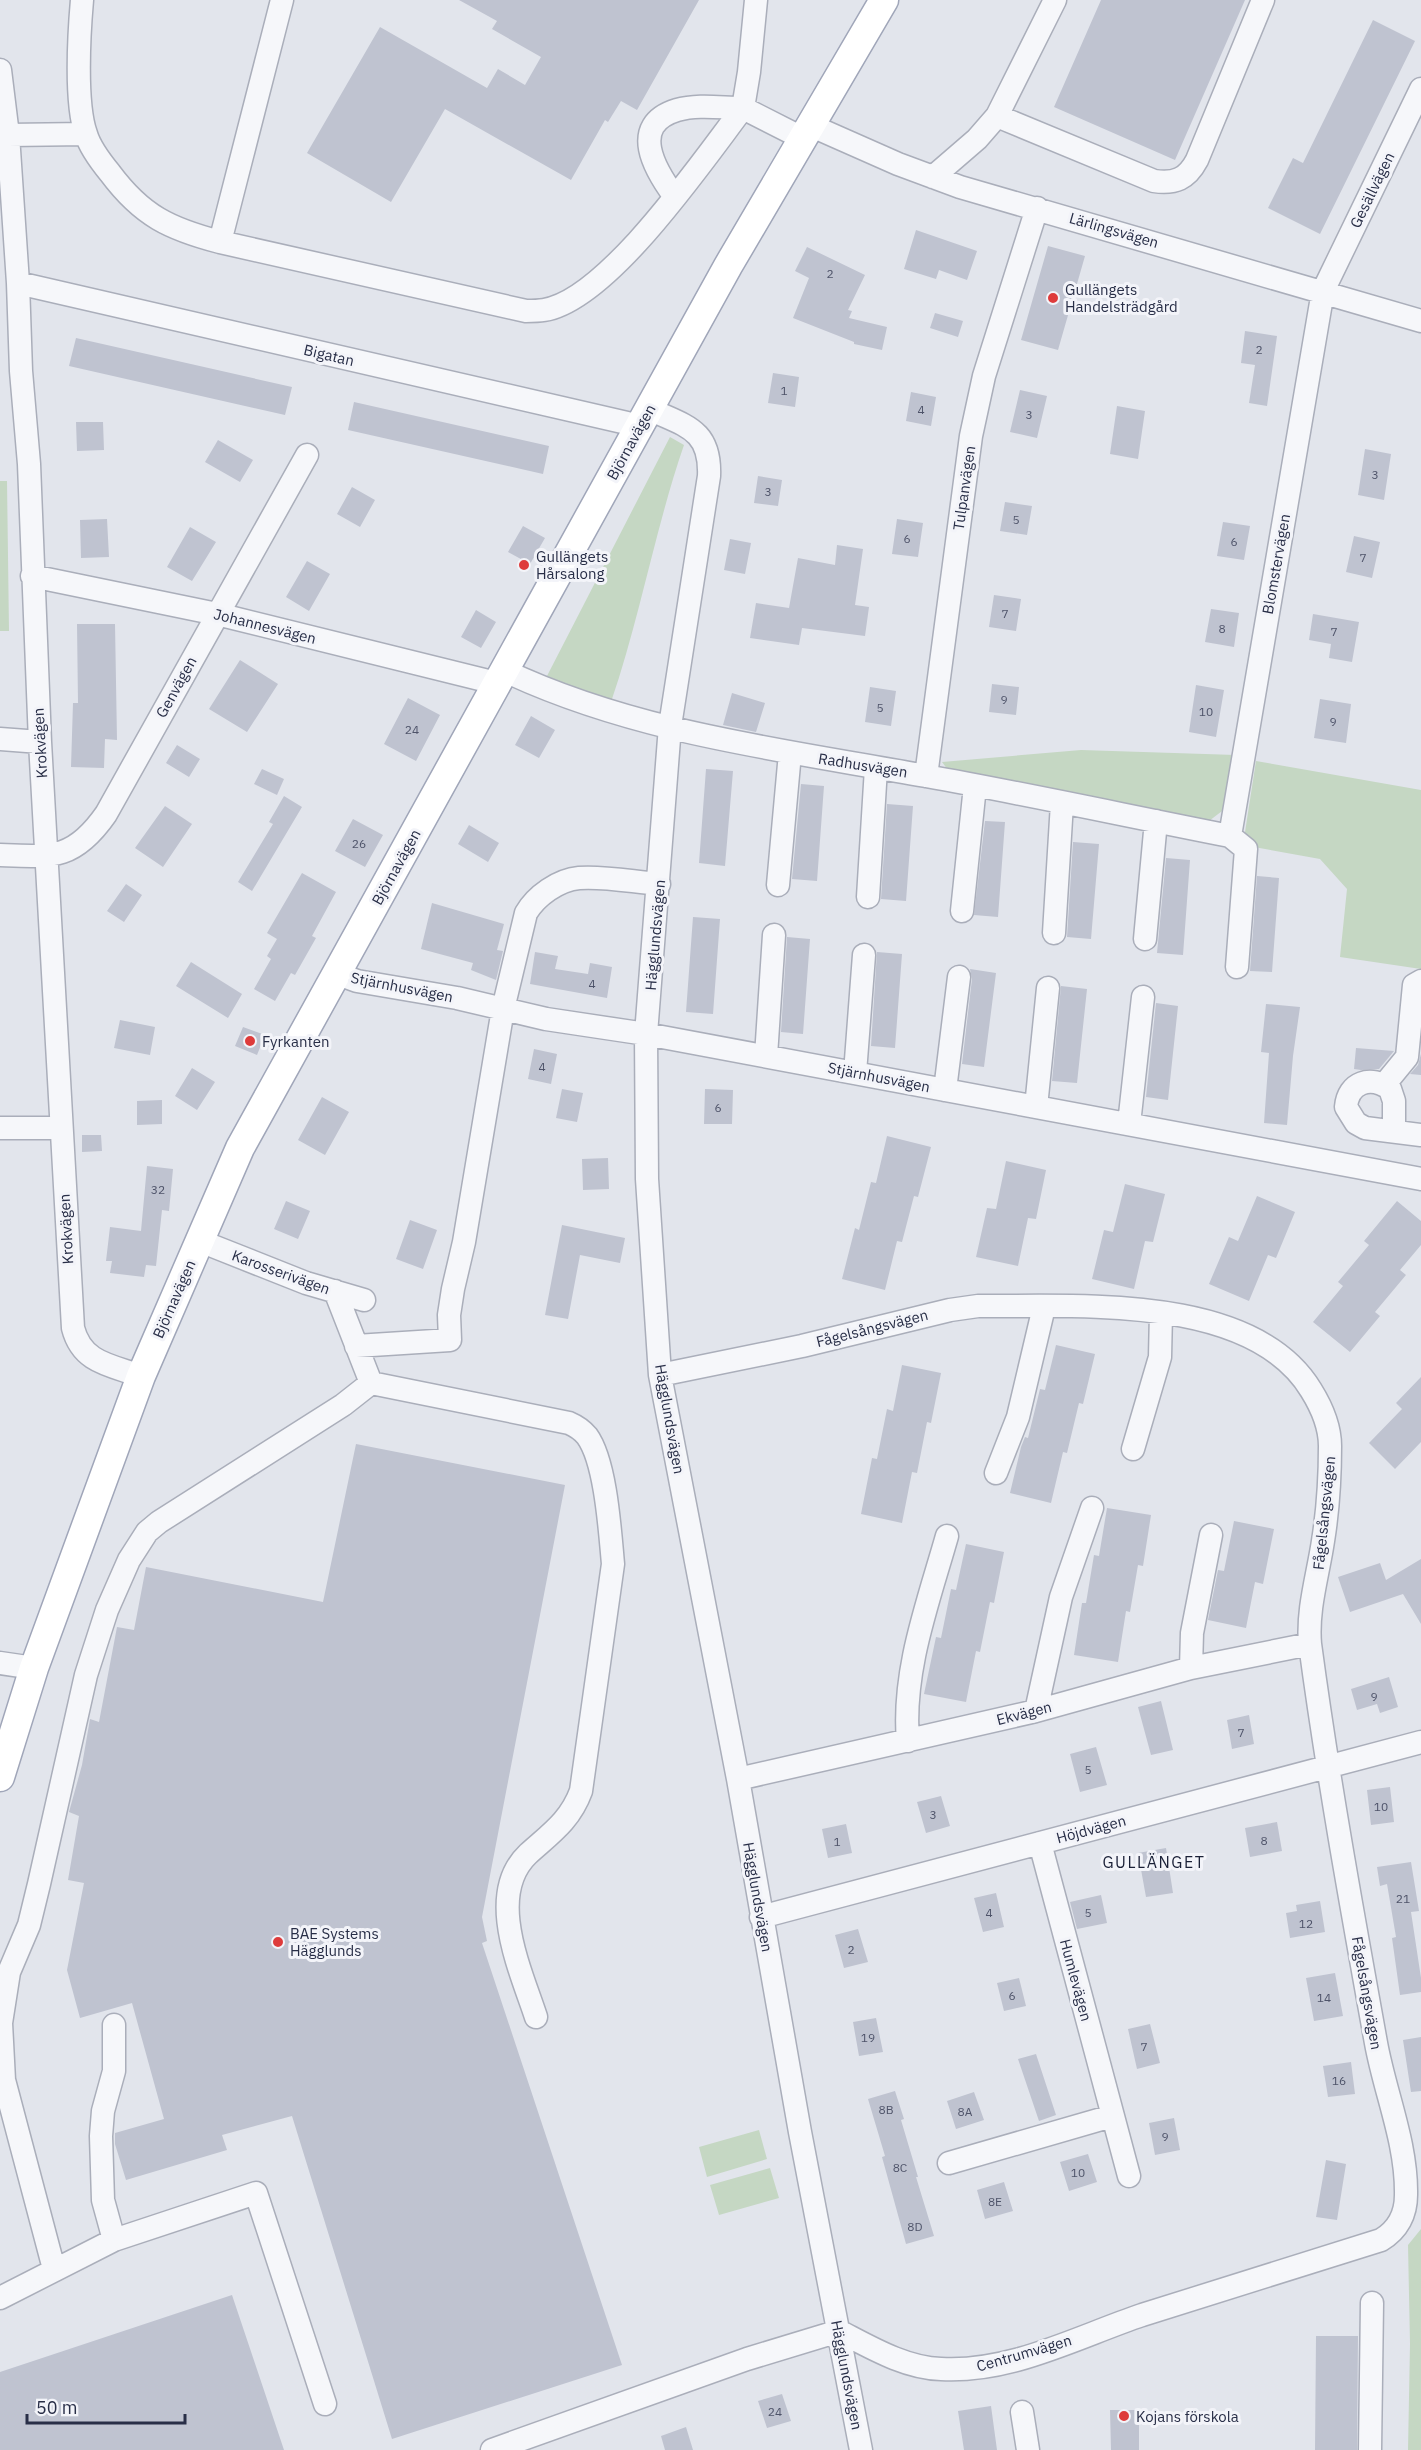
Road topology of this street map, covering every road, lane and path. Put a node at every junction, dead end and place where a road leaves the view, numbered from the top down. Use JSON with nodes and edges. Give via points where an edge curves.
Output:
{"nodes":[{"id":1,"x":82,"y":0,"type":"edge"},
{"id":2,"x":282,"y":0,"type":"edge"},
{"id":3,"x":756,"y":0,"type":"edge"},
{"id":4,"x":884,"y":0,"type":"edge"},
{"id":5,"x":1055,"y":0,"type":"edge"},
{"id":6,"x":1263,"y":0,"type":"edge"},
{"id":7,"x":0,"y":70,"type":"edge"},
{"id":8,"x":1421,"y":89,"type":"edge"},
{"id":9,"x":743,"y":108,"type":"junction"},
{"id":10,"x":997,"y":117,"type":"junction"},
{"id":11,"x":808,"y":132,"type":"junction"},
{"id":12,"x":8,"y":135,"type":"junction"},
{"id":13,"x":86,"y":135,"type":"junction"},
{"id":14,"x":933,"y":177,"type":"junction"},
{"id":15,"x":675,"y":197,"type":"junction"},
{"id":16,"x":1037,"y":208,"type":"junction"},
{"id":17,"x":220,"y":242,"type":"junction"},
{"id":18,"x":18,"y":283,"type":"junction"},
{"id":19,"x":1323,"y":291,"type":"junction"},
{"id":20,"x":1421,"y":321,"type":"edge"},
{"id":21,"x":10,"y":372,"type":"edge"},
{"id":22,"x":644,"y":418,"type":"junction"},
{"id":23,"x":307,"y":455,"type":"dead end"},
{"id":24,"x":32,"y":576,"type":"junction"},
{"id":25,"x":217,"y":614,"type":"junction"},
{"id":26,"x":500,"y":676,"type":"junction"},
{"id":27,"x":670,"y":726,"type":"junction"},
{"id":28,"x":0,"y":739,"type":"edge"},
{"id":29,"x":40,"y":742,"type":"junction"},
{"id":30,"x":790,"y":753,"type":"junction"},
{"id":31,"x":876,"y":768,"type":"junction"},
{"id":32,"x":926,"y":776,"type":"junction"},
{"id":33,"x":975,"y":786,"type":"junction"},
{"id":34,"x":1062,"y":803,"type":"junction"},
{"id":35,"x":1156,"y":821,"type":"junction"},
{"id":36,"x":1230,"y":836,"type":"junction"},
{"id":37,"x":0,"y":855,"type":"edge"},
{"id":38,"x":47,"y":857,"type":"junction"},
{"id":39,"x":659,"y":884,"type":"junction"},
{"id":40,"x":777,"y":885,"type":"dead end"},
{"id":41,"x":868,"y":897,"type":"dead end"},
{"id":42,"x":962,"y":911,"type":"dead end"},
{"id":43,"x":1054,"y":933,"type":"dead end"},
{"id":44,"x":774,"y":935,"type":"dead end"},
{"id":45,"x":1145,"y":939,"type":"dead end"},
{"id":46,"x":864,"y":955,"type":"dead end"},
{"id":47,"x":1236,"y":967,"type":"dead end"},
{"id":48,"x":338,"y":974,"type":"junction"},
{"id":49,"x":959,"y":977,"type":"dead end"},
{"id":50,"x":1421,"y":981,"type":"edge"},
{"id":51,"x":1048,"y":988,"type":"dead end"},
{"id":52,"x":1143,"y":997,"type":"dead end"},
{"id":53,"x":503,"y":1009,"type":"junction"},
{"id":54,"x":646,"y":1034,"type":"junction"},
{"id":55,"x":766,"y":1056,"type":"junction"},
{"id":56,"x":855,"y":1073,"type":"junction"},
{"id":57,"x":1384,"y":1085,"type":"junction"},
{"id":58,"x":945,"y":1090,"type":"junction"},
{"id":59,"x":1036,"y":1107,"type":"junction"},
{"id":60,"x":1129,"y":1124,"type":"junction"},
{"id":61,"x":0,"y":1128,"type":"edge"},
{"id":62,"x":60,"y":1128,"type":"junction"},
{"id":63,"x":1394,"y":1131,"type":"junction"},
{"id":64,"x":1421,"y":1135,"type":"edge"},
{"id":65,"x":1420,"y":1172,"type":"edge"},
{"id":66,"x":200,"y":1241,"type":"junction"},
{"id":67,"x":335,"y":1291,"type":"junction"},
{"id":68,"x":364,"y":1300,"type":"dead end"},
{"id":69,"x":1044,"y":1307,"type":"junction"},
{"id":70,"x":1161,"y":1312,"type":"junction"},
{"id":71,"x":356,"y":1346,"type":"junction"},
{"id":72,"x":660,"y":1375,"type":"junction"},
{"id":73,"x":141,"y":1376,"type":"junction"},
{"id":74,"x":371,"y":1383,"type":"junction"},
{"id":75,"x":1133,"y":1449,"type":"dead end"},
{"id":76,"x":996,"y":1473,"type":"dead end"},
{"id":77,"x":1092,"y":1508,"type":"dead end"},
{"id":78,"x":1211,"y":1535,"type":"dead end"},
{"id":79,"x":946,"y":1536,"type":"dead end"},
{"id":80,"x":1310,"y":1644,"type":"junction"},
{"id":81,"x":0,"y":1662,"type":"edge"},
{"id":82,"x":34,"y":1668,"type":"junction"},
{"id":83,"x":1191,"y":1668,"type":"junction"},
{"id":84,"x":1036,"y":1711,"type":"junction"},
{"id":85,"x":908,"y":1741,"type":"junction"},
{"id":86,"x":1421,"y":1742,"type":"edge"},
{"id":87,"x":1326,"y":1766,"type":"junction"},
{"id":88,"x":0,"y":1777,"type":"edge"},
{"id":89,"x":738,"y":1779,"type":"junction"},
{"id":90,"x":1040,"y":1843,"type":"junction"},
{"id":91,"x":761,"y":1917,"type":"junction"},
{"id":92,"x":536,"y":2017,"type":"dead end"},
{"id":93,"x":114,"y":2025,"type":"dead end"},
{"id":94,"x":1112,"y":2116,"type":"junction"},
{"id":95,"x":949,"y":2163,"type":"dead end"},
{"id":96,"x":1129,"y":2176,"type":"dead end"},
{"id":97,"x":1405,"y":2206,"type":"joint"},
{"id":98,"x":114,"y":2240,"type":"junction"},
{"id":99,"x":54,"y":2269,"type":"junction"},
{"id":100,"x":0,"y":2298,"type":"edge"},
{"id":101,"x":1372,"y":2303,"type":"dead end"},
{"id":102,"x":839,"y":2331,"type":"junction"},
{"id":103,"x":325,"y":2404,"type":"dead end"},
{"id":104,"x":1022,"y":2412,"type":"dead end"},
{"id":105,"x":521,"y":2445,"type":"edge"},
{"id":106,"x":492,"y":2450,"type":"edge"},
{"id":107,"x":861,"y":2450,"type":"edge"},
{"id":108,"x":1028,"y":2450,"type":"edge"},
{"id":109,"x":1370,"y":2450,"type":"edge"}],
"edges":[{"from":1,"to":13,"type":"street","via":[[80,103]]},
{"from":2,"to":17,"type":"street"},
{"from":3,"to":9,"type":"street"},
{"from":4,"to":11,"type":"main road","name":"Björnavägen"},
{"from":5,"to":10,"type":"street"},
{"from":6,"to":10,"type":"street","via":[[1197,160],[1183,178],[1154,181]]},
{"from":7,"to":12,"type":"street","name":"Krokvägen"},
{"from":8,"to":19,"type":"street","name":"Gesällvägen"},
{"from":9,"to":11,"type":"street","name":"Lärlingsvägen"},
{"from":9,"to":15,"type":"street"},
{"from":9,"to":15,"type":"street","via":[[677,110],[654,125],[649,136],[652,160]]},
{"from":10,"to":14,"type":"street"},
{"from":11,"to":14,"type":"street","name":"Lärlingsvägen"},
{"from":11,"to":22,"type":"main road","name":"Björnavägen"},
{"from":12,"to":13,"type":"street"},
{"from":12,"to":18,"type":"street","name":"Krokvägen"},
{"from":13,"to":17,"type":"street","via":[[101,162],[139,207],[166,225]]},
{"from":14,"to":16,"type":"street","name":"Lärlingsvägen"},
{"from":15,"to":17,"type":"street","via":[[604,275],[565,303],[545,310],[526,311]]},
{"from":16,"to":19,"type":"street","name":"Lärlingsvägen"},
{"from":16,"to":32,"type":"street","name":"Tulpanvägen","via":[[984,376],[973,426]]},
{"from":18,"to":21,"type":"street","name":"Krokvägen"},
{"from":18,"to":22,"type":"street","name":"Bigatan"},
{"from":19,"to":20,"type":"street","name":"Lärlingsvägen"},
{"from":19,"to":36,"type":"street","name":"Blomstervägen"},
{"from":21,"to":24,"type":"street","name":"Krokvägen","via":[[29,464]]},
{"from":22,"to":26,"type":"main road","name":"Björnavägen"},
{"from":22,"to":27,"type":"street","name":"Hägglundsvägen","via":[[689,428],[701,437],[710,457]]},
{"from":23,"to":25,"type":"street","name":"Genvägen"},
{"from":24,"to":25,"type":"street","name":"Johannesvägen"},
{"from":24,"to":29,"type":"street","name":"Krokvägen"},
{"from":25,"to":26,"type":"street","name":"Johannesvägen"},
{"from":25,"to":38,"type":"street","name":"Genvägen","via":[[96,828],[79,845]]},
{"from":26,"to":27,"type":"street","name":"Radhusvägen"},
{"from":26,"to":48,"type":"main road","name":"Björnavägen"},
{"from":27,"to":30,"type":"street","name":"Radhusvägen"},
{"from":27,"to":39,"type":"street","name":"Hägglundsvägen"},
{"from":28,"to":29,"type":"street"},
{"from":29,"to":38,"type":"street","name":"Krokvägen"},
{"from":30,"to":31,"type":"street","name":"Radhusvägen"},
{"from":30,"to":40,"type":"street"},
{"from":31,"to":32,"type":"street","name":"Radhusvägen"},
{"from":31,"to":41,"type":"street"},
{"from":32,"to":33,"type":"street","name":"Radhusvägen"},
{"from":33,"to":34,"type":"street","name":"Radhusvägen"},
{"from":33,"to":42,"type":"street"},
{"from":34,"to":35,"type":"street","name":"Radhusvägen"},
{"from":34,"to":43,"type":"street"},
{"from":35,"to":36,"type":"street","name":"Radhusvägen"},
{"from":35,"to":45,"type":"street"},
{"from":36,"to":47,"type":"street","via":[[1246,849]]},
{"from":37,"to":38,"type":"street","name":"Genvägen"},
{"from":38,"to":62,"type":"street","name":"Krokvägen"},
{"from":39,"to":53,"type":"street","via":[[578,878],[534,900],[526,913]]},
{"from":39,"to":54,"type":"street","name":"Hägglundsvägen"},
{"from":44,"to":55,"type":"street"},
{"from":46,"to":56,"type":"street"},
{"from":48,"to":53,"type":"street","name":"Stjärnhusvägen"},
{"from":48,"to":66,"type":"main road","name":"Björnavägen","via":[[240,1148]]},
{"from":49,"to":58,"type":"street"},
{"from":50,"to":57,"type":"street","via":[[1414,985],[1407,1057]]},
{"from":51,"to":59,"type":"street"},
{"from":52,"to":60,"type":"street"},
{"from":53,"to":54,"type":"street","name":"Stjärnhusvägen"},
{"from":53,"to":71,"type":"street","via":[[453,1289],[450,1340]]},
{"from":54,"to":55,"type":"street","name":"Stjärnhusvägen"},
{"from":54,"to":72,"type":"street","name":"Hägglundsvägen","via":[[647,1179]]},
{"from":55,"to":56,"type":"street","name":"Stjärnhusvägen"},
{"from":56,"to":58,"type":"street","name":"Stjärnhusvägen"},
{"from":57,"to":63,"type":"street","via":[[1394,1101]]},
{"from":57,"to":63,"type":"street","via":[[1371,1081],[1358,1084],[1349,1094],[1346,1107],[1361,1126]]},
{"from":58,"to":59,"type":"street","name":"Stjärnhusvägen"},
{"from":59,"to":60,"type":"street","name":"Stjärnhusvägen"},
{"from":60,"to":65,"type":"street","name":"Stjärnhusvägen"},
{"from":61,"to":62,"type":"street"},
{"from":62,"to":73,"type":"street","name":"Krokvägen","via":[[75,1337],[84,1353],[94,1359]]},
{"from":63,"to":64,"type":"street"},
{"from":66,"to":67,"type":"street","name":"Karosserivägen"},
{"from":66,"to":73,"type":"main road","name":"Björnavägen"},
{"from":67,"to":68,"type":"street","name":"Karosserivägen"},
{"from":67,"to":71,"type":"street"},
{"from":69,"to":70,"type":"street","name":"Fågelsångsvägen"},
{"from":69,"to":72,"type":"street","name":"Fågelsångsvägen","via":[[978,1306],[950,1310]]},
{"from":69,"to":76,"type":"street","via":[[1018,1416]]},
{"from":70,"to":75,"type":"street","via":[[1160,1357]]},
{"from":70,"to":80,"type":"street","name":"Fågelsångsvägen","via":[[1224,1327],[1263,1342],[1303,1377],[1320,1407],[1330,1443],[1324,1538],[1309,1625]]},
{"from":71,"to":74,"type":"street"},
{"from":72,"to":89,"type":"street","name":"Hägglundsvägen"},
{"from":73,"to":82,"type":"main road","name":"Björnavägen"},
{"from":74,"to":92,"type":"street","via":[[569,1423],[587,1436],[598,1460],[613,1564],[581,1791],[565,1822],[518,1866],[507,1913]]},
{"from":74,"to":99,"type":"street","via":[[343,1405],[159,1522],[137,1544],[107,1610],[86,1675],[29,1925],[9,1972],[1,2023],[4,2079]]},
{"from":77,"to":84,"type":"street","via":[[1061,1596]]},
{"from":78,"to":83,"type":"street","via":[[1192,1633]]},
{"from":79,"to":85,"type":"street","via":[[915,1647],[907,1699]]},
{"from":80,"to":83,"type":"street","name":"Ekvägen"},
{"from":80,"to":87,"type":"street","name":"Fågelsångsvägen"},
{"from":81,"to":82,"type":"street"},
{"from":82,"to":88,"type":"main road","name":"Björnavägen"},
{"from":83,"to":84,"type":"street","name":"Ekvägen"},
{"from":84,"to":85,"type":"street","name":"Ekvägen"},
{"from":85,"to":89,"type":"street","name":"Ekvägen"},
{"from":86,"to":87,"type":"street","name":"Höjdvägen"},
{"from":87,"to":90,"type":"street","name":"Höjdvägen"},
{"from":87,"to":97,"type":"street","name":"Fågelsångsvägen","via":[[1379,2057],[1402,2155]]},
{"from":89,"to":91,"type":"street","name":"Hägglundsvägen"},
{"from":90,"to":91,"type":"street","name":"Höjdvägen"},
{"from":90,"to":94,"type":"street","name":"Humlevägen"},
{"from":91,"to":102,"type":"street","name":"Hägglundsvägen"},
{"from":93,"to":98,"type":"street","via":[[114,2071],[101,2136],[103,2200]]},
{"from":94,"to":95,"type":"street"},
{"from":94,"to":96,"type":"street","name":"Humlevägen"},
{"from":97,"to":102,"type":"street","name":"Centrumvägen","via":[[1398,2225],[1381,2240],[987,2367],[952,2370],[918,2366]]},
{"from":98,"to":99,"type":"street"},
{"from":98,"to":103,"type":"street","via":[[256,2193]]},
{"from":99,"to":100,"type":"street"},
{"from":101,"to":109,"type":"street"},
{"from":102,"to":105,"type":"street","via":[[747,2360]]},
{"from":102,"to":107,"type":"street","name":"Hägglundsvägen"},
{"from":104,"to":108,"type":"street"},
{"from":105,"to":106,"type":"street"}]}
